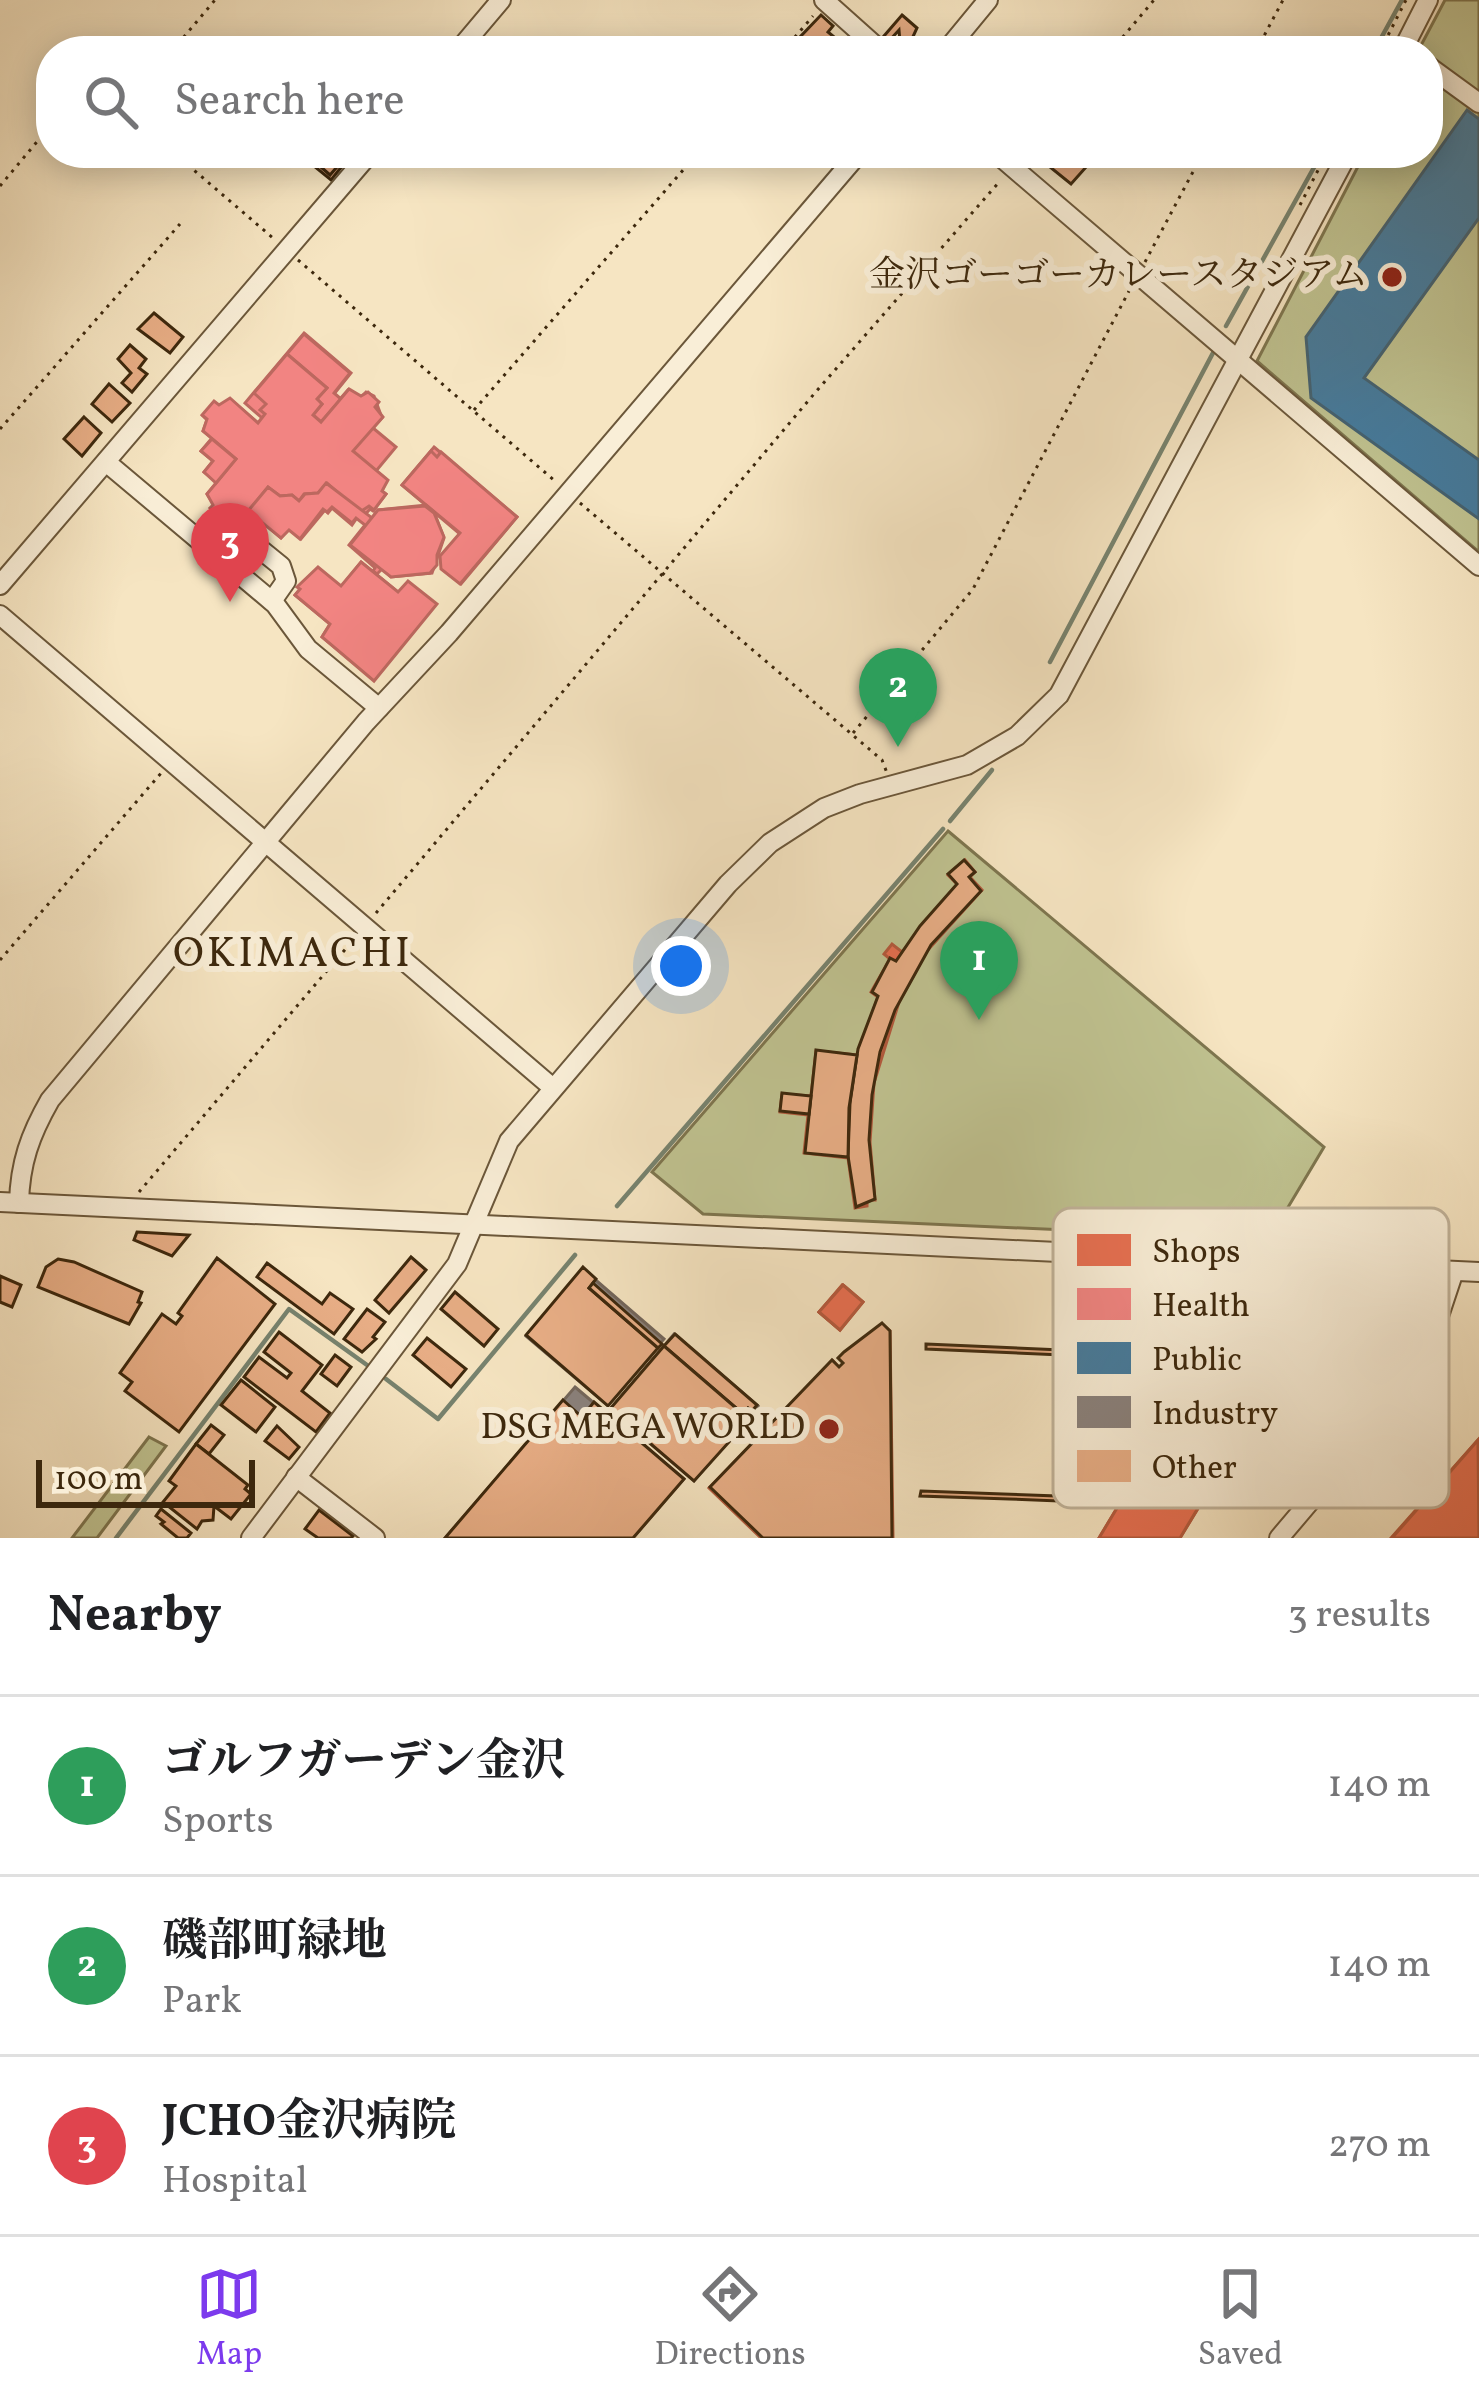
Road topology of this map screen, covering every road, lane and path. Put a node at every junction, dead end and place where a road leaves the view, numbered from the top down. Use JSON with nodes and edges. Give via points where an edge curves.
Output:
{"nodes":[{"id":1,"x":215,"y":0,"type":"edge"},
{"id":2,"x":501,"y":0,"type":"edge"},
{"id":3,"x":825,"y":0,"type":"edge"},
{"id":4,"x":988,"y":0,"type":"edge"},
{"id":5,"x":1154,"y":0,"type":"edge"},
{"id":6,"x":1283,"y":0,"type":"edge"},
{"id":7,"x":1406,"y":0,"type":"edge"},
{"id":8,"x":1428,"y":0,"type":"edge"},
{"id":9,"x":185,"y":36,"type":"edge"},
{"id":10,"x":471,"y":36,"type":"edge"},
{"id":11,"x":795,"y":36,"type":"edge"},
{"id":12,"x":865,"y":36,"type":"edge"},
{"id":13,"x":958,"y":36,"type":"edge"},
{"id":14,"x":1124,"y":36,"type":"edge"},
{"id":15,"x":1264,"y":36,"type":"edge"},
{"id":16,"x":1388,"y":36,"type":"edge"},
{"id":17,"x":1411,"y":36,"type":"edge"},
{"id":18,"x":1443,"y":77,"type":"edge"},
{"id":19,"x":1479,"y":103,"type":"edge"},
{"id":20,"x":36,"y":143,"type":"edge"},
{"id":21,"x":191,"y":168,"type":"edge"},
{"id":22,"x":357,"y":168,"type":"edge"},
{"id":23,"x":685,"y":168,"type":"edge"},
{"id":24,"x":846,"y":168,"type":"edge"},
{"id":25,"x":1012,"y":168,"type":"joint"},
{"id":26,"x":1194,"y":168,"type":"edge"},
{"id":27,"x":1319,"y":168,"type":"edge"},
{"id":28,"x":1340,"y":168,"type":"edge"},
{"id":29,"x":0,"y":186,"type":"edge"},
{"id":30,"x":1297,"y":212,"type":"dead end"},
{"id":31,"x":180,"y":224,"type":"dead end"},
{"id":32,"x":286,"y":250,"type":"junction"},
{"id":33,"x":1137,"y":276,"type":"junction"},
{"id":34,"x":1240,"y":362,"type":"junction"},
{"id":35,"x":472,"y":411,"type":"junction"},
{"id":36,"x":0,"y":429,"type":"edge"},
{"id":37,"x":106,"y":462,"type":"junction"},
{"id":38,"x":568,"y":493,"type":"junction"},
{"id":39,"x":215,"y":554,"type":"junction"},
{"id":40,"x":1479,"y":566,"type":"edge"},
{"id":41,"x":664,"y":575,"type":"junction"},
{"id":42,"x":0,"y":585,"type":"edge"},
{"id":43,"x":272,"y":601,"type":"junction"},
{"id":44,"x":0,"y":615,"type":"edge"},
{"id":45,"x":379,"y":708,"type":"junction"},
{"id":46,"x":851,"y":735,"type":"junction"},
{"id":47,"x":171,"y":762,"type":"junction"},
{"id":48,"x":892,"y":785,"type":"junction"},
{"id":49,"x":265,"y":844,"type":"junction"},
{"id":50,"x":363,"y":928,"type":"junction"},
{"id":51,"x":0,"y":960,"type":"edge"},
{"id":52,"x":553,"y":1088,"type":"junction"},
{"id":53,"x":10,"y":1203,"type":"edge"},
{"id":54,"x":126,"y":1208,"type":"junction"},
{"id":55,"x":476,"y":1226,"type":"junction"},
{"id":56,"x":1053,"y":1253,"type":"edge"},
{"id":57,"x":1449,"y":1271,"type":"edge"},
{"id":58,"x":1454,"y":1271,"type":"junction"},
{"id":59,"x":1479,"y":1272,"type":"edge"},
{"id":60,"x":1449,"y":1286,"type":"edge"},
{"id":61,"x":296,"y":1477,"type":"junction"},
{"id":62,"x":1304,"y":1508,"type":"edge"},
{"id":63,"x":251,"y":1538,"type":"edge"},
{"id":64,"x":374,"y":1538,"type":"edge"},
{"id":65,"x":1279,"y":1538,"type":"edge"}],
"edges":[{"from":1,"to":9,"type":"path"},
{"from":2,"to":10,"type":"street"},
{"from":3,"to":11,"type":"path"},
{"from":3,"to":12,"type":"street"},
{"from":4,"to":13,"type":"street"},
{"from":5,"to":14,"type":"path"},
{"from":6,"to":15,"type":"path"},
{"from":7,"to":16,"type":"path"},
{"from":8,"to":17,"type":"street"},
{"from":18,"to":19,"type":"street"},
{"from":20,"to":29,"type":"path"},
{"from":21,"to":32,"type":"path"},
{"from":22,"to":32,"type":"street"},
{"from":23,"to":35,"type":"path"},
{"from":24,"to":38,"type":"street"},
{"from":25,"to":33,"type":"street"},
{"from":25,"to":41,"type":"path"},
{"from":26,"to":33,"type":"path"},
{"from":27,"to":30,"type":"path"},
{"from":28,"to":34,"type":"street"},
{"from":31,"to":36,"type":"path"},
{"from":32,"to":35,"type":"path"},
{"from":32,"to":37,"type":"street"},
{"from":33,"to":34,"type":"street"},
{"from":33,"to":46,"type":"path","via":[[973,589]]},
{"from":34,"to":40,"type":"street"},
{"from":34,"to":48,"type":"street","via":[[1059,695],[982,758]]},
{"from":35,"to":38,"type":"path"},
{"from":37,"to":39,"type":"street"},
{"from":37,"to":42,"type":"street"},
{"from":38,"to":41,"type":"path"},
{"from":38,"to":45,"type":"street"},
{"from":39,"to":43,"type":"street"},
{"from":39,"to":43,"type":"street","via":[[244,536],[281,566],[286,581]]},
{"from":41,"to":46,"type":"path"},
{"from":41,"to":50,"type":"path"},
{"from":43,"to":45,"type":"street","via":[[308,649]]},
{"from":44,"to":47,"type":"street"},
{"from":45,"to":49,"type":"street"},
{"from":46,"to":48,"type":"path","via":[[882,760]]},
{"from":47,"to":49,"type":"street"},
{"from":47,"to":51,"type":"path"},
{"from":48,"to":52,"type":"street","via":[[824,808],[750,861]]},
{"from":49,"to":50,"type":"street"},
{"from":49,"to":53,"type":"street","via":[[50,1100],[29,1136]]},
{"from":50,"to":52,"type":"street"},
{"from":50,"to":54,"type":"path"},
{"from":52,"to":55,"type":"street","via":[[498,1160]]},
{"from":53,"to":54,"type":"street"},
{"from":54,"to":55,"type":"street"},
{"from":55,"to":56,"type":"street"},
{"from":55,"to":61,"type":"street","via":[[457,1264]]},
{"from":57,"to":58,"type":"street"},
{"from":58,"to":59,"type":"street"},
{"from":58,"to":60,"type":"street"},
{"from":61,"to":63,"type":"street"},
{"from":61,"to":64,"type":"street"},
{"from":62,"to":65,"type":"street"}]}
